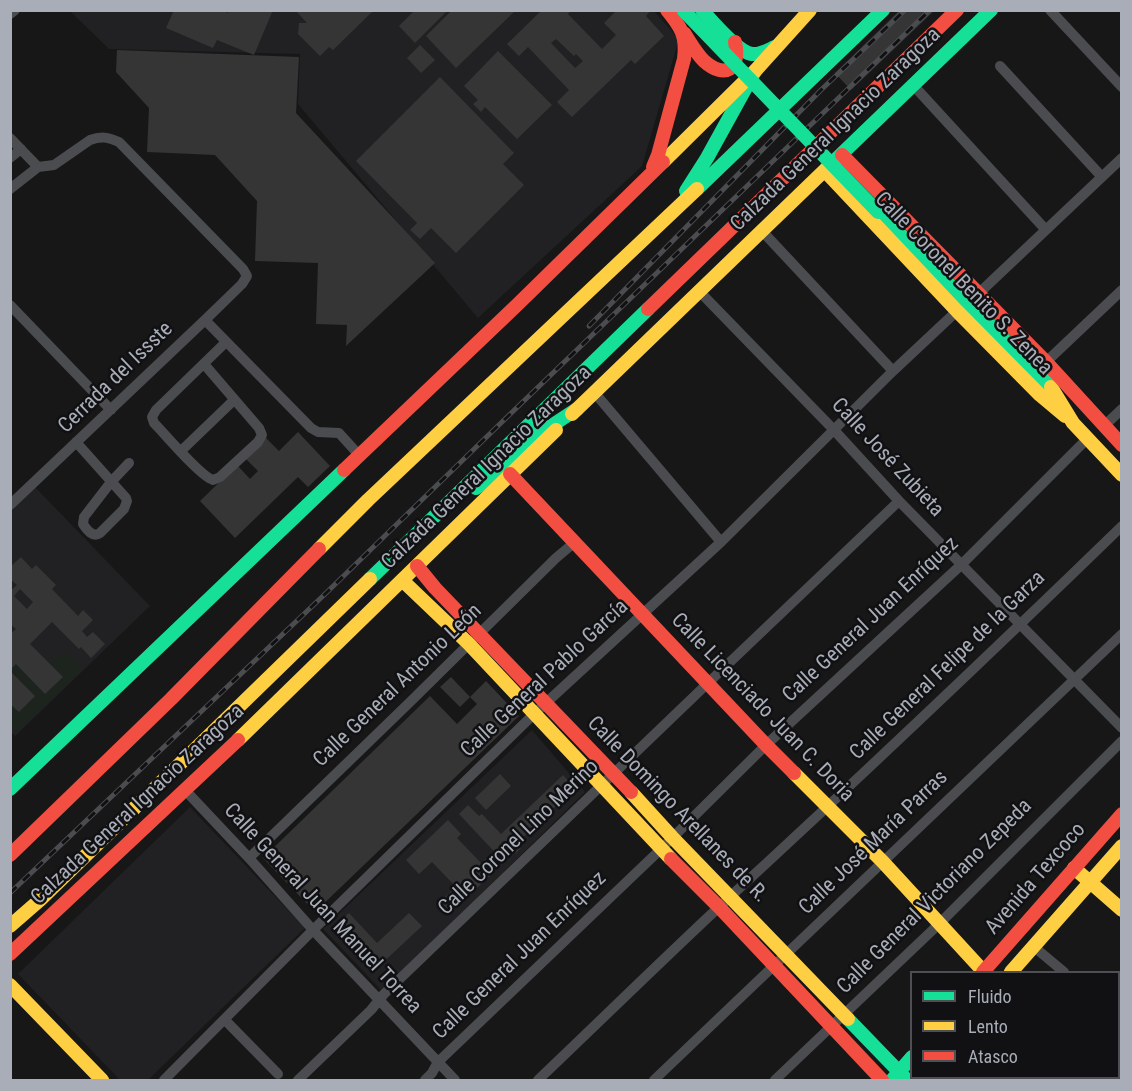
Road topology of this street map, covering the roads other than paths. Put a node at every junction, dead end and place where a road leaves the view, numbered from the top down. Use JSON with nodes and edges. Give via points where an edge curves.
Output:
{"nodes":[{"id":1,"x":15,"y":10,"type":"edge"},
{"id":2,"x":667,"y":10,"type":"edge"},
{"id":3,"x":702,"y":10,"type":"edge"},
{"id":4,"x":810,"y":10,"type":"edge"},
{"id":5,"x":883,"y":10,"type":"edge"},
{"id":6,"x":957,"y":10,"type":"edge"},
{"id":7,"x":991,"y":10,"type":"edge"},
{"id":8,"x":1050,"y":10,"type":"edge"},
{"id":9,"x":683,"y":11,"type":"edge"},
{"id":10,"x":10,"y":14,"type":"edge"},
{"id":11,"x":680,"y":26,"type":"junction"},
{"id":12,"x":735,"y":42,"type":"junction"},
{"id":13,"x":780,"y":44,"type":"junction"},
{"id":14,"x":1000,"y":66,"type":"dead end"},
{"id":15,"x":755,"y":71,"type":"junction"},
{"id":16,"x":914,"y":86,"type":"junction"},
{"id":17,"x":1122,"y":87,"type":"edge"},
{"id":18,"x":10,"y":138,"type":"edge"},
{"id":19,"x":21,"y":149,"type":"junction"},
{"id":20,"x":842,"y":155,"type":"junction"},
{"id":21,"x":10,"y":158,"type":"edge"},
{"id":22,"x":1122,"y":158,"type":"edge"},
{"id":23,"x":39,"y":167,"type":"junction"},
{"id":24,"x":825,"y":171,"type":"junction"},
{"id":25,"x":646,"y":177,"type":"junction"},
{"id":26,"x":1102,"y":177,"type":"junction"},
{"id":27,"x":872,"y":185,"type":"junction"},
{"id":28,"x":10,"y":189,"type":"edge"},
{"id":29,"x":855,"y":202,"type":"junction"},
{"id":30,"x":670,"y":215,"type":"junction"},
{"id":31,"x":1046,"y":230,"type":"junction"},
{"id":32,"x":762,"y":231,"type":"junction"},
{"id":33,"x":1122,"y":290,"type":"edge"},
{"id":34,"x":699,"y":291,"type":"junction"},
{"id":35,"x":978,"y":294,"type":"junction"},
{"id":36,"x":10,"y":305,"type":"edge"},
{"id":37,"x":957,"y":311,"type":"junction"},
{"id":38,"x":206,"y":320,"type":"junction"},
{"id":39,"x":226,"y":342,"type":"junction"},
{"id":40,"x":1046,"y":362,"type":"junction"},
{"id":41,"x":204,"y":364,"type":"junction"},
{"id":42,"x":894,"y":371,"type":"junction"},
{"id":43,"x":1050,"y":386,"type":"junction"},
{"id":44,"x":594,"y":392,"type":"junction"},
{"id":45,"x":234,"y":400,"type":"junction"},
{"id":46,"x":1086,"y":407,"type":"junction"},
{"id":47,"x":577,"y":409,"type":"junction"},
{"id":48,"x":1122,"y":409,"type":"edge"},
{"id":49,"x":111,"y":410,"type":"junction"},
{"id":50,"x":1073,"y":423,"type":"junction"},
{"id":51,"x":1104,"y":426,"type":"junction"},
{"id":52,"x":834,"y":430,"type":"junction"},
{"id":53,"x":1087,"y":439,"type":"junction"},
{"id":54,"x":76,"y":442,"type":"junction"},
{"id":55,"x":1122,"y":445,"type":"edge"},
{"id":56,"x":181,"y":451,"type":"junction"},
{"id":57,"x":359,"y":455,"type":"junction"},
{"id":58,"x":129,"y":463,"type":"dead end"},
{"id":59,"x":510,"y":474,"type":"junction"},
{"id":60,"x":1122,"y":475,"type":"edge"},
{"id":61,"x":111,"y":482,"type":"junction"},
{"id":62,"x":899,"y":501,"type":"junction"},
{"id":63,"x":10,"y":505,"type":"edge"},
{"id":64,"x":428,"y":522,"type":"junction"},
{"id":65,"x":1122,"y":526,"type":"edge"},
{"id":66,"x":575,"y":542,"type":"junction"},
{"id":67,"x":721,"y":542,"type":"junction"},
{"id":68,"x":961,"y":565,"type":"junction"},
{"id":69,"x":417,"y":566,"type":"junction"},
{"id":70,"x":403,"y":581,"type":"junction"},
{"id":71,"x":435,"y":588,"type":"junction"},
{"id":72,"x":424,"y":600,"type":"junction"},
{"id":73,"x":642,"y":615,"type":"junction"},
{"id":74,"x":1021,"y":625,"type":"junction"},
{"id":75,"x":1122,"y":634,"type":"edge"},
{"id":76,"x":474,"y":639,"type":"junction"},
{"id":77,"x":1073,"y":680,"type":"junction"},
{"id":78,"x":708,"y":683,"type":"junction"},
{"id":79,"x":546,"y":704,"type":"junction"},
{"id":80,"x":535,"y":713,"type":"junction"},
{"id":81,"x":1122,"y":728,"type":"edge"},
{"id":82,"x":1122,"y":741,"type":"edge"},
{"id":83,"x":766,"y":745,"type":"junction"},
{"id":84,"x":614,"y":774,"type":"junction"},
{"id":85,"x":602,"y":784,"type":"junction"},
{"id":86,"x":10,"y":789,"type":"edge"},
{"id":87,"x":185,"y":790,"type":"junction"},
{"id":88,"x":828,"y":806,"type":"junction"},
{"id":89,"x":1122,"y":814,"type":"edge"},
{"id":90,"x":672,"y":837,"type":"junction"},
{"id":91,"x":1099,"y":840,"type":"junction"},
{"id":92,"x":661,"y":849,"type":"junction"},
{"id":93,"x":1119,"y":853,"type":"edge"},
{"id":94,"x":10,"y":855,"type":"edge"},
{"id":95,"x":249,"y":858,"type":"junction"},
{"id":96,"x":883,"y":862,"type":"junction"},
{"id":97,"x":1074,"y":868,"type":"junction"},
{"id":98,"x":1090,"y":883,"type":"junction"},
{"id":99,"x":730,"y":897,"type":"junction"},
{"id":100,"x":41,"y":899,"type":"junction"},
{"id":101,"x":719,"y":907,"type":"junction"},
{"id":102,"x":1039,"y":908,"type":"junction"},
{"id":103,"x":1122,"y":910,"type":"edge"},
{"id":104,"x":939,"y":922,"type":"junction"},
{"id":105,"x":1055,"y":922,"type":"junction"},
{"id":106,"x":10,"y":926,"type":"edge"},
{"id":107,"x":313,"y":930,"type":"junction"},
{"id":108,"x":10,"y":936,"type":"edge"},
{"id":109,"x":1033,"y":946,"type":"junction"},
{"id":110,"x":10,"y":954,"type":"edge"},
{"id":111,"x":787,"y":955,"type":"junction"},
{"id":112,"x":774,"y":966,"type":"junction"},
{"id":113,"x":983,"y":971,"type":"edge"},
{"id":114,"x":985,"y":971,"type":"edge"},
{"id":115,"x":1012,"y":971,"type":"edge"},
{"id":116,"x":1063,"y":971,"type":"edge"},
{"id":117,"x":10,"y":985,"type":"edge"},
{"id":118,"x":378,"y":999,"type":"junction"},
{"id":119,"x":844,"y":1014,"type":"junction"},
{"id":120,"x":225,"y":1020,"type":"junction"},
{"id":121,"x":832,"y":1026,"type":"junction"},
{"id":122,"x":910,"y":1060,"type":"edge"},
{"id":123,"x":438,"y":1062,"type":"junction"},
{"id":124,"x":278,"y":1074,"type":"dead end"},
{"id":125,"x":899,"y":1078,"type":"edge"},
{"id":126,"x":102,"y":1080,"type":"edge"},
{"id":127,"x":164,"y":1080,"type":"edge"},
{"id":128,"x":298,"y":1080,"type":"edge"},
{"id":129,"x":425,"y":1080,"type":"edge"},
{"id":130,"x":455,"y":1080,"type":"edge"},
{"id":131,"x":538,"y":1080,"type":"edge"},
{"id":132,"x":654,"y":1080,"type":"edge"},
{"id":133,"x":775,"y":1080,"type":"edge"},
{"id":134,"x":882,"y":1080,"type":"edge"}],
"edges":[{"from":1,"to":10,"type":"street"},
{"from":2,"to":11,"type":"main road"},
{"from":3,"to":12,"type":"main road"},
{"from":4,"to":13,"type":"main road"},
{"from":5,"to":30,"type":"main road"},
{"from":6,"to":64,"type":"main road","name":"Calzada General Ignacio Zaragoza"},
{"from":7,"to":16,"type":"main road","name":"Calzada General Ignacio Zaragoza"},
{"from":8,"to":17,"type":"street"},
{"from":9,"to":43,"type":"main road","name":"Calle Coronel Benito S. Zenea","bridge":true},
{"from":11,"to":12,"type":"main road","via":[[702,59],[719,69],[732,68],[736,63]]},
{"from":11,"to":25,"type":"main road","via":[[684,59],[658,155]]},
{"from":12,"to":13,"type":"main road","via":[[755,54]]},
{"from":13,"to":15,"type":"main road"},
{"from":14,"to":26,"type":"street"},
{"from":15,"to":25,"type":"main road"},
{"from":15,"to":30,"type":"main road"},
{"from":16,"to":20,"type":"main road","name":"Calzada General Ignacio Zaragoza"},
{"from":16,"to":31,"type":"street"},
{"from":18,"to":19,"type":"street"},
{"from":19,"to":21,"type":"street"},
{"from":19,"to":23,"type":"street"},
{"from":20,"to":24,"type":"main road","name":"Calzada General Ignacio Zaragoza"},
{"from":20,"to":27,"type":"main road","name":"Calle Coronel Benito S. Zenea"},
{"from":22,"to":26,"type":"street"},
{"from":23,"to":28,"type":"street"},
{"from":23,"to":38,"type":"street","name":"Cerrada del Issste","via":[[54,165],[96,138],[119,142],[247,276]]},
{"from":24,"to":29,"type":"main road","name":"Calle Coronel Benito S. Zenea"},
{"from":24,"to":32,"type":"main road","name":"Calzada General Ignacio Zaragoza"},
{"from":25,"to":57,"type":"main road"},
{"from":26,"to":31,"type":"street"},
{"from":27,"to":29,"type":"main road","via":[[858,189]]},
{"from":27,"to":35,"type":"main road","name":"Calle Coronel Benito S. Zenea"},
{"from":29,"to":37,"type":"main road","name":"Calle Coronel Benito S. Zenea"},
{"from":30,"to":94,"type":"main road","via":[[368,500]]},
{"from":31,"to":35,"type":"street"},
{"from":32,"to":34,"type":"main road","name":"Calzada General Ignacio Zaragoza"},
{"from":32,"to":42,"type":"street"},
{"from":33,"to":40,"type":"street"},
{"from":34,"to":44,"type":"main road","name":"Calzada General Ignacio Zaragoza"},
{"from":34,"to":52,"type":"street","name":"Calle José Zubieta"},
{"from":35,"to":40,"type":"main road","name":"Calle Coronel Benito S. Zenea"},
{"from":36,"to":49,"type":"street"},
{"from":37,"to":42,"type":"street","name":"Calle General Pablo García"},
{"from":37,"to":50,"type":"main road","name":"Calle Coronel Benito S. Zenea"},
{"from":38,"to":39,"type":"street"},
{"from":38,"to":49,"type":"street","name":"Cerrada del Issste"},
{"from":39,"to":41,"type":"street"},
{"from":39,"to":57,"type":"street","via":[[311,428],[339,433]]},
{"from":40,"to":46,"type":"main road","name":"Calle Coronel Benito S. Zenea"},
{"from":41,"to":45,"type":"street"},
{"from":41,"to":56,"type":"street","via":[[152,417]]},
{"from":42,"to":52,"type":"street","name":"Calle General Pablo García"},
{"from":43,"to":46,"type":"main road","name":"Calle Coronel Benito S. Zenea"},
{"from":43,"to":50,"type":"main road","name":"Calle Coronel Benito S. Zenea"},
{"from":44,"to":47,"type":"main road","name":"Calzada General Ignacio Zaragoza"},
{"from":44,"to":67,"type":"street"},
{"from":45,"to":56,"type":"street"},
{"from":45,"to":56,"type":"street","via":[[261,431],[258,442],[213,480]]},
{"from":46,"to":51,"type":"main road","name":"Calle Coronel Benito S. Zenea"},
{"from":47,"to":59,"type":"main road","name":"Calzada General Ignacio Zaragoza"},
{"from":47,"to":64,"type":"main road","via":[[536,436],[501,470]]},
{"from":48,"to":51,"type":"street"},
{"from":49,"to":54,"type":"street","name":"Cerrada del Issste"},
{"from":50,"to":53,"type":"main road","name":"Calle Coronel Benito S. Zenea"},
{"from":51,"to":55,"type":"main road","name":"Calle Coronel Benito S. Zenea"},
{"from":52,"to":62,"type":"street","name":"Calle José Zubieta"},
{"from":52,"to":67,"type":"street","name":"Calle General Pablo García"},
{"from":53,"to":60,"type":"main road","name":"Calle Coronel Benito S. Zenea"},
{"from":53,"to":68,"type":"street","name":"Calle General Juan Enríquez"},
{"from":54,"to":61,"type":"street"},
{"from":54,"to":63,"type":"street","name":"Cerrada del Issste"},
{"from":57,"to":86,"type":"main road"},
{"from":58,"to":61,"type":"street"},
{"from":59,"to":66,"type":"main road","name":"Calle Licenciado Juan C. Doria"},
{"from":59,"to":69,"type":"main road","name":"Calzada General Ignacio Zaragoza"},
{"from":61,"to":61,"type":"street","via":[[127,503],[96,535],[83,524],[84,517]]},
{"from":62,"to":68,"type":"street","name":"Calle José Zubieta"},
{"from":62,"to":78,"type":"street","name":"Calle Coronel Lino Merino"},
{"from":64,"to":100,"type":"main road","name":"Calzada General Ignacio Zaragoza"},
{"from":65,"to":74,"type":"street","name":"Calle General Felipe de la Garza"},
{"from":66,"to":73,"type":"main road","name":"Calle Licenciado Juan C. Doria"},
{"from":66,"to":76,"type":"street","name":"Calle General Antonio León"},
{"from":67,"to":73,"type":"street","name":"Calle General Pablo García"},
{"from":68,"to":74,"type":"street","name":"Calle José Zubieta"},
{"from":68,"to":83,"type":"street","name":"Calle General Juan Enríquez"},
{"from":69,"to":70,"type":"main road","name":"Calzada General Ignacio Zaragoza"},
{"from":69,"to":71,"type":"main road","name":"Calle Domingo Arellanes de R."},
{"from":70,"to":72,"type":"main road","name":"Calle Domingo Arellanes de R."},
{"from":70,"to":87,"type":"main road","name":"Calzada General Ignacio Zaragoza"},
{"from":71,"to":72,"type":"main road"},
{"from":71,"to":76,"type":"main road","name":"Calle Domingo Arellanes de R."},
{"from":72,"to":76,"type":"main road","name":"Calle Domingo Arellanes de R."},
{"from":73,"to":78,"type":"main road","name":"Calle Licenciado Juan C. Doria"},
{"from":73,"to":79,"type":"street","name":"Calle General Pablo García"},
{"from":74,"to":77,"type":"street","name":"Calle José Zubieta"},
{"from":74,"to":88,"type":"street","name":"Calle General Felipe de la Garza"},
{"from":75,"to":77,"type":"street","name":"Calle José María Parras"},
{"from":76,"to":79,"type":"main road","name":"Calle Domingo Arellanes de R."},
{"from":76,"to":80,"type":"main road","name":"Calle Domingo Arellanes de R."},
{"from":76,"to":95,"type":"street","name":"Calle General Antonio León"},
{"from":77,"to":81,"type":"street","name":"Calle José Zubieta"},
{"from":77,"to":96,"type":"street","name":"Calle José María Parras"},
{"from":78,"to":83,"type":"main road","name":"Calle Licenciado Juan C. Doria"},
{"from":78,"to":84,"type":"street","name":"Calle Coronel Lino Merino"},
{"from":79,"to":80,"type":"street","name":"Calle General Pablo García"},
{"from":79,"to":84,"type":"main road","name":"Calle Domingo Arellanes de R."},
{"from":80,"to":85,"type":"main road","name":"Calle Domingo Arellanes de R."},
{"from":80,"to":107,"type":"street","name":"Calle General Pablo García"},
{"from":82,"to":104,"type":"street","name":"Calle General Victoriano Zepeda"},
{"from":83,"to":88,"type":"main road","name":"Calle Licenciado Juan C. Doria"},
{"from":83,"to":90,"type":"street","name":"Calle General Juan Enríquez"},
{"from":84,"to":85,"type":"street","name":"Calle Coronel Lino Merino"},
{"from":84,"to":90,"type":"main road","name":"Calle Domingo Arellanes de R."},
{"from":85,"to":92,"type":"main road","name":"Calle Domingo Arellanes de R."},
{"from":85,"to":118,"type":"street","name":"Calle Coronel Lino Merino"},
{"from":87,"to":95,"type":"street","name":"Calle General Juan Manuel Torrea"},
{"from":87,"to":110,"type":"main road","name":"Calzada General Ignacio Zaragoza"},
{"from":88,"to":96,"type":"main road","name":"Calle Licenciado Juan C. Doria"},
{"from":88,"to":99,"type":"street","name":"Calle General Felipe de la Garza"},
{"from":89,"to":91,"type":"main road","name":"Avenida Texcoco"},
{"from":90,"to":92,"type":"street","name":"Calle General Juan Enríquez"},
{"from":90,"to":99,"type":"main road","name":"Calle Domingo Arellanes de R."},
{"from":91,"to":93,"type":"main road"},
{"from":91,"to":97,"type":"main road","name":"Avenida Texcoco"},
{"from":92,"to":101,"type":"main road","name":"Calle Domingo Arellanes de R."},
{"from":92,"to":123,"type":"street","name":"Calle General Juan Enríquez"},
{"from":93,"to":98,"type":"main road","name":"Avenida Texcoco"},
{"from":95,"to":107,"type":"street","name":"Calle General Juan Manuel Torrea"},
{"from":96,"to":104,"type":"main road","name":"Calle Licenciado Juan C. Doria"},
{"from":96,"to":111,"type":"street","name":"Calle José María Parras"},
{"from":97,"to":98,"type":"main road"},
{"from":97,"to":102,"type":"main road","name":"Avenida Texcoco"},
{"from":98,"to":103,"type":"main road"},
{"from":98,"to":105,"type":"main road","name":"Avenida Texcoco"},
{"from":99,"to":101,"type":"street","name":"Calle General Felipe de la Garza"},
{"from":99,"to":111,"type":"main road","name":"Calle Domingo Arellanes de R."},
{"from":100,"to":106,"type":"main road","name":"Calzada General Ignacio Zaragoza"},
{"from":100,"to":108,"type":"main road"},
{"from":101,"to":112,"type":"main road","name":"Calle Domingo Arellanes de R."},
{"from":101,"to":131,"type":"street","name":"Calle General Felipe de la Garza"},
{"from":102,"to":105,"type":"main road"},
{"from":102,"to":114,"type":"main road","name":"Avenida Texcoco"},
{"from":104,"to":113,"type":"main road","name":"Calle Licenciado Juan C. Doria"},
{"from":104,"to":119,"type":"street","name":"Calle General Victoriano Zepeda"},
{"from":105,"to":109,"type":"main road","name":"Avenida Texcoco"},
{"from":107,"to":118,"type":"street","name":"Calle General Juan Manuel Torrea"},
{"from":107,"to":120,"type":"street","name":"Calle General Pablo García"},
{"from":109,"to":115,"type":"main road","name":"Avenida Texcoco"},
{"from":109,"to":116,"type":"street"},
{"from":111,"to":112,"type":"street","name":"Calle José María Parras"},
{"from":111,"to":119,"type":"main road","name":"Calle Domingo Arellanes de R."},
{"from":112,"to":121,"type":"main road","name":"Calle Domingo Arellanes de R."},
{"from":112,"to":132,"type":"street","name":"Calle José María Parras"},
{"from":117,"to":126,"type":"main road"},
{"from":118,"to":123,"type":"street","name":"Calle General Juan Manuel Torrea"},
{"from":118,"to":128,"type":"street","name":"Calle Coronel Lino Merino"},
{"from":119,"to":121,"type":"street","name":"Calle General Victoriano Zepeda"},
{"from":119,"to":125,"type":"main road","name":"Calle Domingo Arellanes de R."},
{"from":120,"to":124,"type":"street"},
{"from":120,"to":127,"type":"street","name":"Calle General Pablo García"},
{"from":121,"to":133,"type":"street","name":"Calle General Victoriano Zepeda"},
{"from":121,"to":134,"type":"main road","name":"Calle Domingo Arellanes de R."},
{"from":122,"to":125,"type":"main road"},
{"from":123,"to":129,"type":"street","name":"Calle General Juan Enríquez"},
{"from":123,"to":130,"type":"street","name":"Calle General Juan Manuel Torrea"}]}
